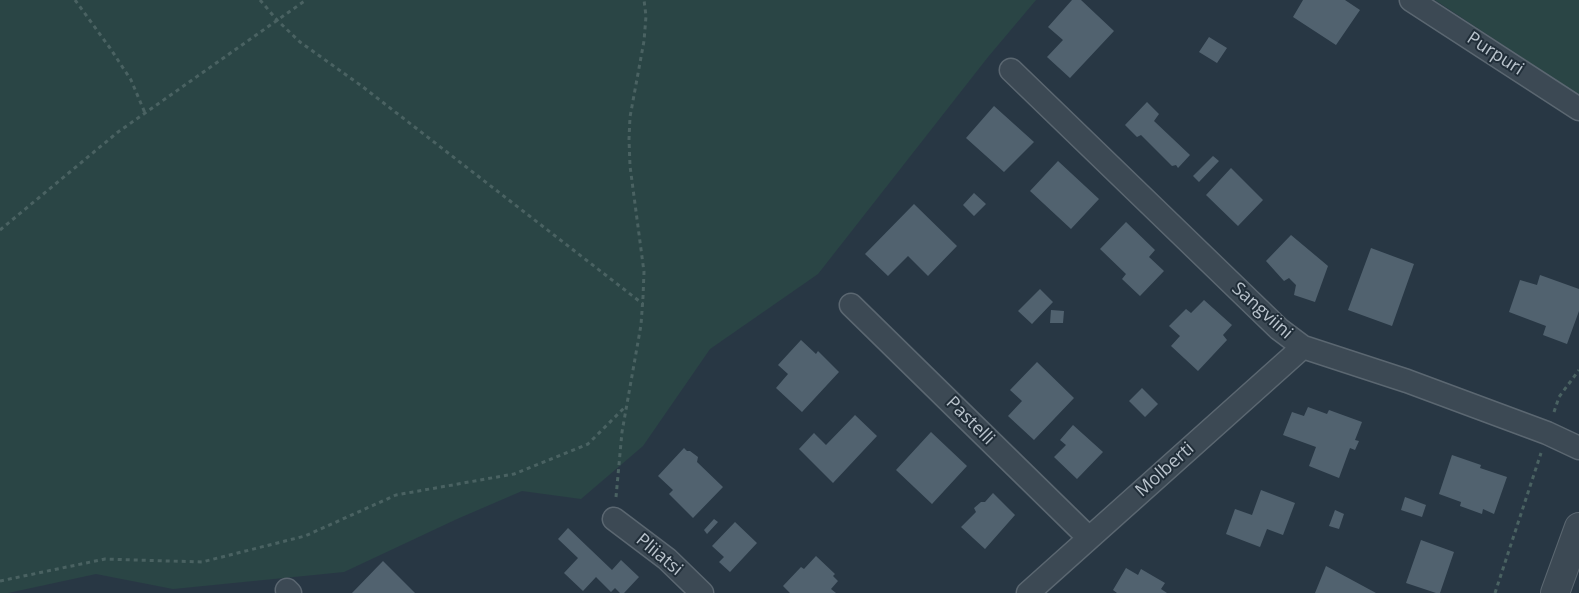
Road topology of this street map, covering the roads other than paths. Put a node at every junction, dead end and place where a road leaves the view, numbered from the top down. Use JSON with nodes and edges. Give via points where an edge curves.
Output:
{"nodes":[{"id":1,"x":1412,"y":0,"type":"edge"},
{"id":2,"x":1011,"y":70,"type":"dead end"},
{"id":3,"x":1579,"y":109,"type":"edge"},
{"id":4,"x":851,"y":305,"type":"dead end"},
{"id":5,"x":1303,"y":347,"type":"junction"},
{"id":6,"x":1579,"y":448,"type":"edge"},
{"id":7,"x":614,"y":519,"type":"road end"},
{"id":8,"x":1579,"y":527,"type":"edge"},
{"id":9,"x":1089,"y":538,"type":"junction"},
{"id":10,"x":702,"y":593,"type":"edge"},
{"id":11,"x":1028,"y":593,"type":"edge"},
{"id":12,"x":1555,"y":593,"type":"edge"}],
"edges":[{"from":1,"to":3,"type":"street","name":"Purpuri"},
{"from":2,"to":5,"type":"street","name":"Sangviini","via":[[1280,329]]},
{"from":4,"to":9,"type":"street","name":"Pastelli"},
{"from":5,"to":6,"type":"street","name":"Sangviini","via":[[1407,381]]},
{"from":5,"to":9,"type":"street","name":"Molberti"},
{"from":7,"to":10,"type":"street","name":"Pliiatsi","via":[[667,559]]},
{"from":8,"to":12,"type":"street"},
{"from":9,"to":11,"type":"street","name":"Molberti"}]}
